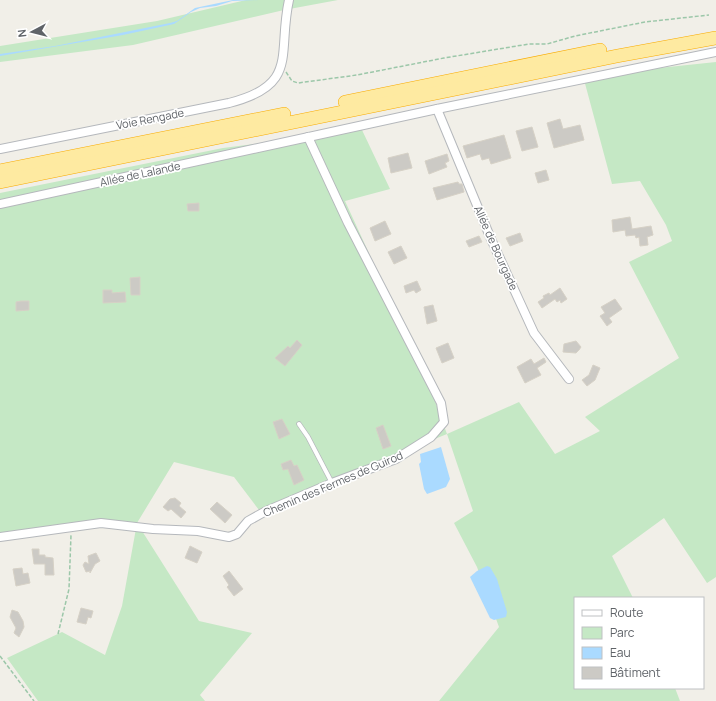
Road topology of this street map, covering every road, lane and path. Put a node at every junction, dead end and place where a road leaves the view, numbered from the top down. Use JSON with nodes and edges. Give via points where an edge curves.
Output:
{"nodes":[{"id":1,"x":289,"y":0,"type":"edge"},
{"id":2,"x":709,"y":15,"type":"dead end"},
{"id":3,"x":716,"y":29,"type":"edge"},
{"id":4,"x":716,"y":38,"type":"edge"},
{"id":5,"x":716,"y":52,"type":"edge"},
{"id":6,"x":283,"y":61,"type":"junction"},
{"id":7,"x":437,"y":109,"type":"junction"},
{"id":8,"x":308,"y":137,"type":"junction"},
{"id":9,"x":0,"y":149,"type":"edge"},
{"id":10,"x":0,"y":171,"type":"edge"},
{"id":11,"x":0,"y":182,"type":"edge"},
{"id":12,"x":0,"y":204,"type":"edge"},
{"id":13,"x":569,"y":379,"type":"dead end"},
{"id":14,"x":299,"y":424,"type":"dead end"},
{"id":15,"x":332,"y":483,"type":"junction"},
{"id":16,"x":71,"y":527,"type":"junction"},
{"id":17,"x":0,"y":537,"type":"edge"},
{"id":18,"x":58,"y":634,"type":"dead end"},
{"id":19,"x":0,"y":656,"type":"edge"},
{"id":20,"x":34,"y":701,"type":"edge"}],
"edges":[{"from":1,"to":6,"type":"street"},
{"from":2,"to":6,"type":"path","via":[[646,22],[548,44],[529,44],[484,51],[357,76],[308,82],[292,81],[286,73]]},
{"from":3,"to":10,"type":"highway","via":[[564,57]]},
{"from":4,"to":11,"type":"highway"},
{"from":5,"to":7,"type":"street","name":"Allée de Lalande"},
{"from":6,"to":9,"type":"street","name":"Voie Rengade","via":[[268,87],[241,100]]},
{"from":7,"to":8,"type":"street","name":"Allée de Lalande"},
{"from":7,"to":13,"type":"street","name":"Allée de Bourgade","via":[[491,239],[534,333]]},
{"from":8,"to":12,"type":"street","name":"Allée de Lalande"},
{"from":8,"to":15,"type":"street","name":"Chemin des Fermes de Guirod","via":[[348,223],[441,402],[444,422],[431,438],[396,459]]},
{"from":14,"to":15,"type":"lane"},
{"from":15,"to":16,"type":"street","name":"Chemin des Fermes de Guirod","via":[[266,511],[248,521],[237,534],[229,537],[198,531],[153,530],[101,523]]},
{"from":16,"to":17,"type":"street","name":"Chemin des Fermes de Guirod"},
{"from":16,"to":18,"type":"path","via":[[68,589]]},
{"from":19,"to":20,"type":"path"}]}
